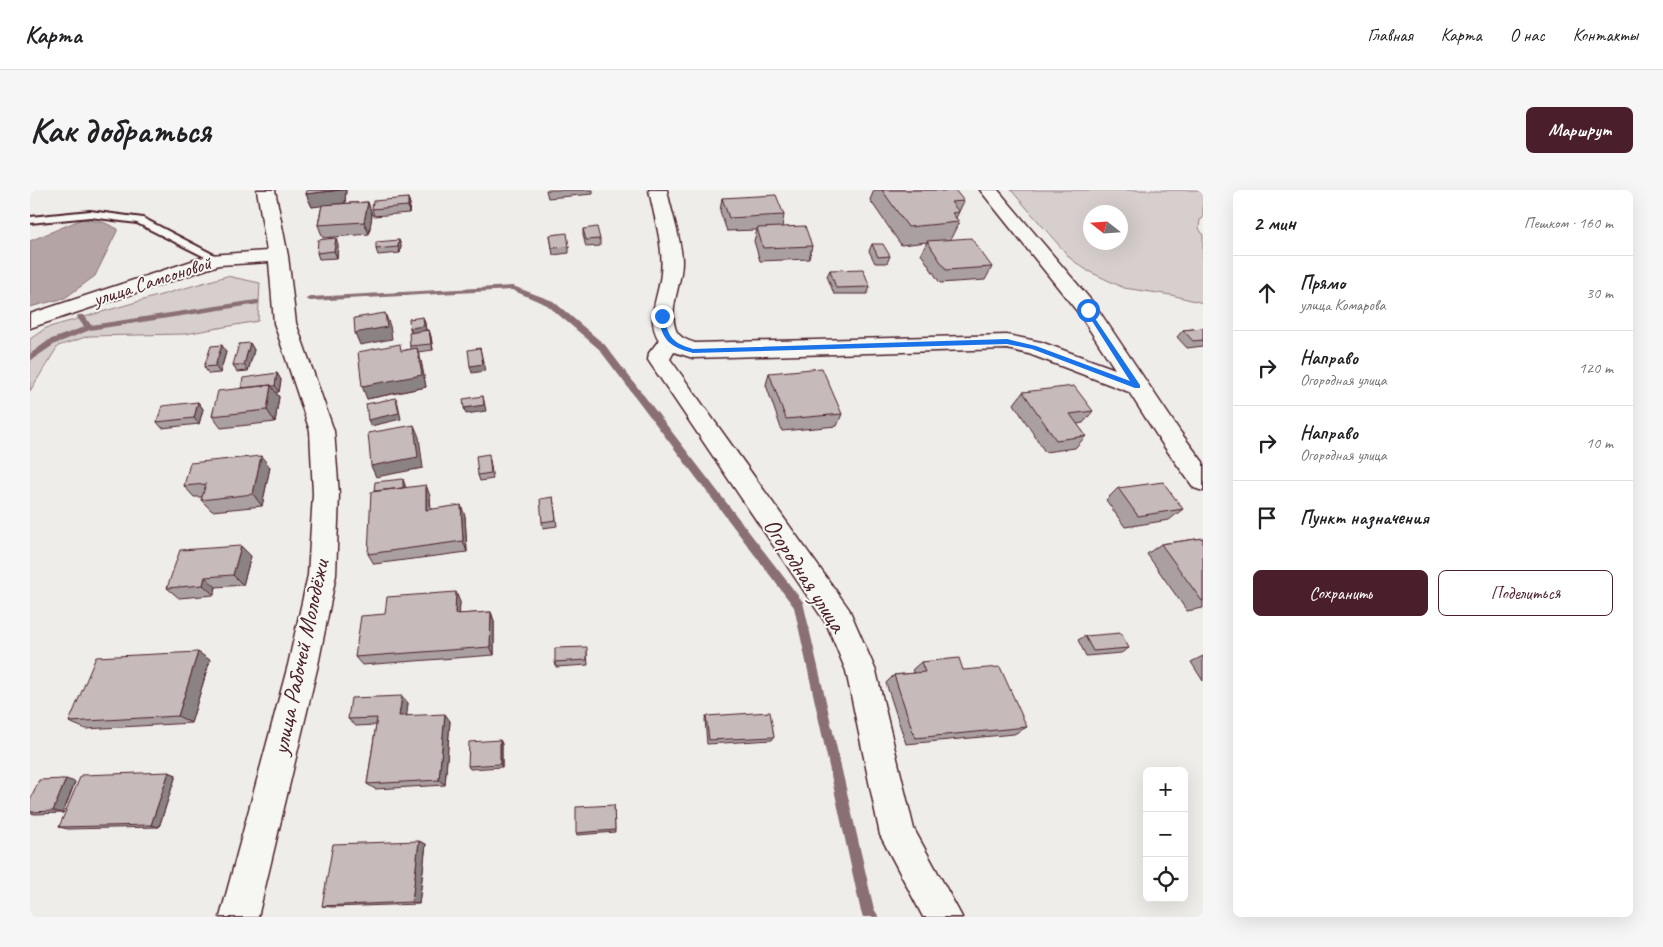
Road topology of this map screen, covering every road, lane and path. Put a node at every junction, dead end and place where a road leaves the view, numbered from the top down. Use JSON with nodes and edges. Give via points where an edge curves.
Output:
{"nodes":[{"id":1,"x":266,"y":190,"type":"edge"},
{"id":2,"x":658,"y":190,"type":"edge"},
{"id":3,"x":989,"y":190,"type":"edge"},
{"id":4,"x":30,"y":220,"type":"edge"},
{"id":5,"x":278,"y":256,"type":"junction"},
{"id":6,"x":217,"y":260,"type":"junction"},
{"id":7,"x":30,"y":322,"type":"edge"},
{"id":8,"x":671,"y":342,"type":"junction"},
{"id":9,"x":1137,"y":386,"type":"junction"},
{"id":10,"x":1203,"y":481,"type":"edge"},
{"id":11,"x":239,"y":917,"type":"edge"},
{"id":12,"x":943,"y":917,"type":"edge"}],
"edges":[{"from":1,"to":5,"type":"street","name":"улица Рабочей Молодёжи"},
{"from":2,"to":8,"type":"street","via":[[672,262],[662,316],[663,330]]},
{"from":3,"to":9,"type":"street","via":[[1088,310]]},
{"from":4,"to":6,"type":"lane","via":[[90,214],[140,220]]},
{"from":5,"to":6,"type":"street","name":"улица Самсоновой"},
{"from":5,"to":11,"type":"street","name":"улица Рабочей Молодёжи","via":[[285,323],[322,431],[326,494],[322,575],[303,665]]},
{"from":6,"to":7,"type":"street","name":"улица Самсоновой"},
{"from":8,"to":9,"type":"street","via":[[693,351],[1007,342],[1033,348]]},
{"from":8,"to":12,"type":"street","name":"Огородная улица","via":[[658,360],[839,618],[861,671],[898,835]]},
{"from":9,"to":10,"type":"street"}]}
